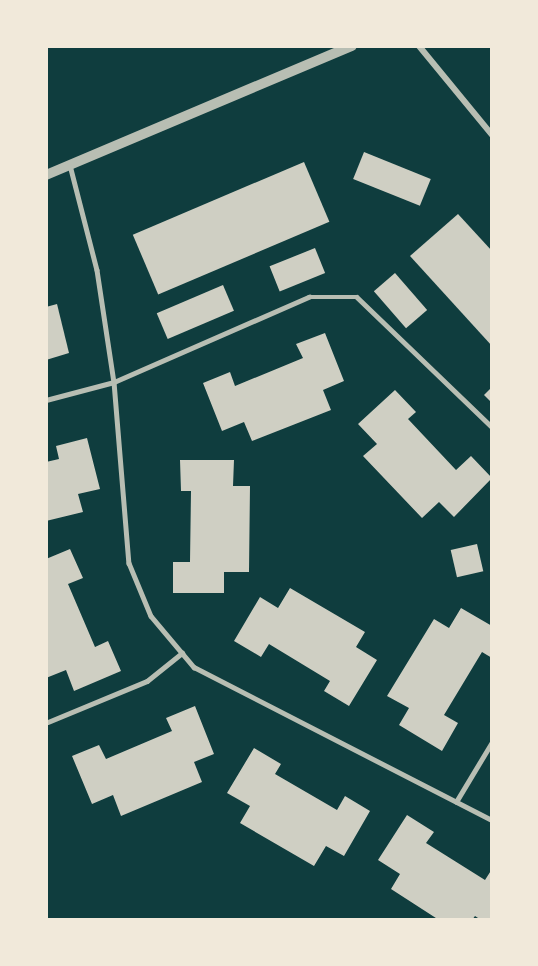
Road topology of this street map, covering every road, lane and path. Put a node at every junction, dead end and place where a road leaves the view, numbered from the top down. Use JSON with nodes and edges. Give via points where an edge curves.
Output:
{"nodes":[{"id":1,"x":352,"y":46,"type":"edge"},
{"id":2,"x":419,"y":46,"type":"edge"},
{"id":3,"x":492,"y":135,"type":"edge"},
{"id":4,"x":70,"y":165,"type":"junction"},
{"id":5,"x":46,"y":175,"type":"edge"},
{"id":6,"x":114,"y":382,"type":"junction"},
{"id":7,"x":46,"y":400,"type":"edge"},
{"id":8,"x":492,"y":427,"type":"edge"},
{"id":9,"x":182,"y":652,"type":"junction"},
{"id":10,"x":48,"y":722,"type":"dead end"},
{"id":11,"x":492,"y":742,"type":"edge"},
{"id":12,"x":456,"y":802,"type":"junction"},
{"id":13,"x":492,"y":820,"type":"edge"}],
"edges":[{"from":1,"to":4,"type":"street"},
{"from":2,"to":3,"type":"street"},
{"from":4,"to":5,"type":"street"},
{"from":4,"to":6,"type":"lane","via":[[97,270]]},
{"from":6,"to":7,"type":"lane"},
{"from":6,"to":8,"type":"lane","via":[[309,297],[357,297]]},
{"from":6,"to":9,"type":"lane","via":[[129,563],[151,616]]},
{"from":9,"to":10,"type":"lane","via":[[147,681]]},
{"from":9,"to":12,"type":"lane","via":[[194,667]]},
{"from":11,"to":12,"type":"lane"},
{"from":12,"to":13,"type":"lane"}]}
